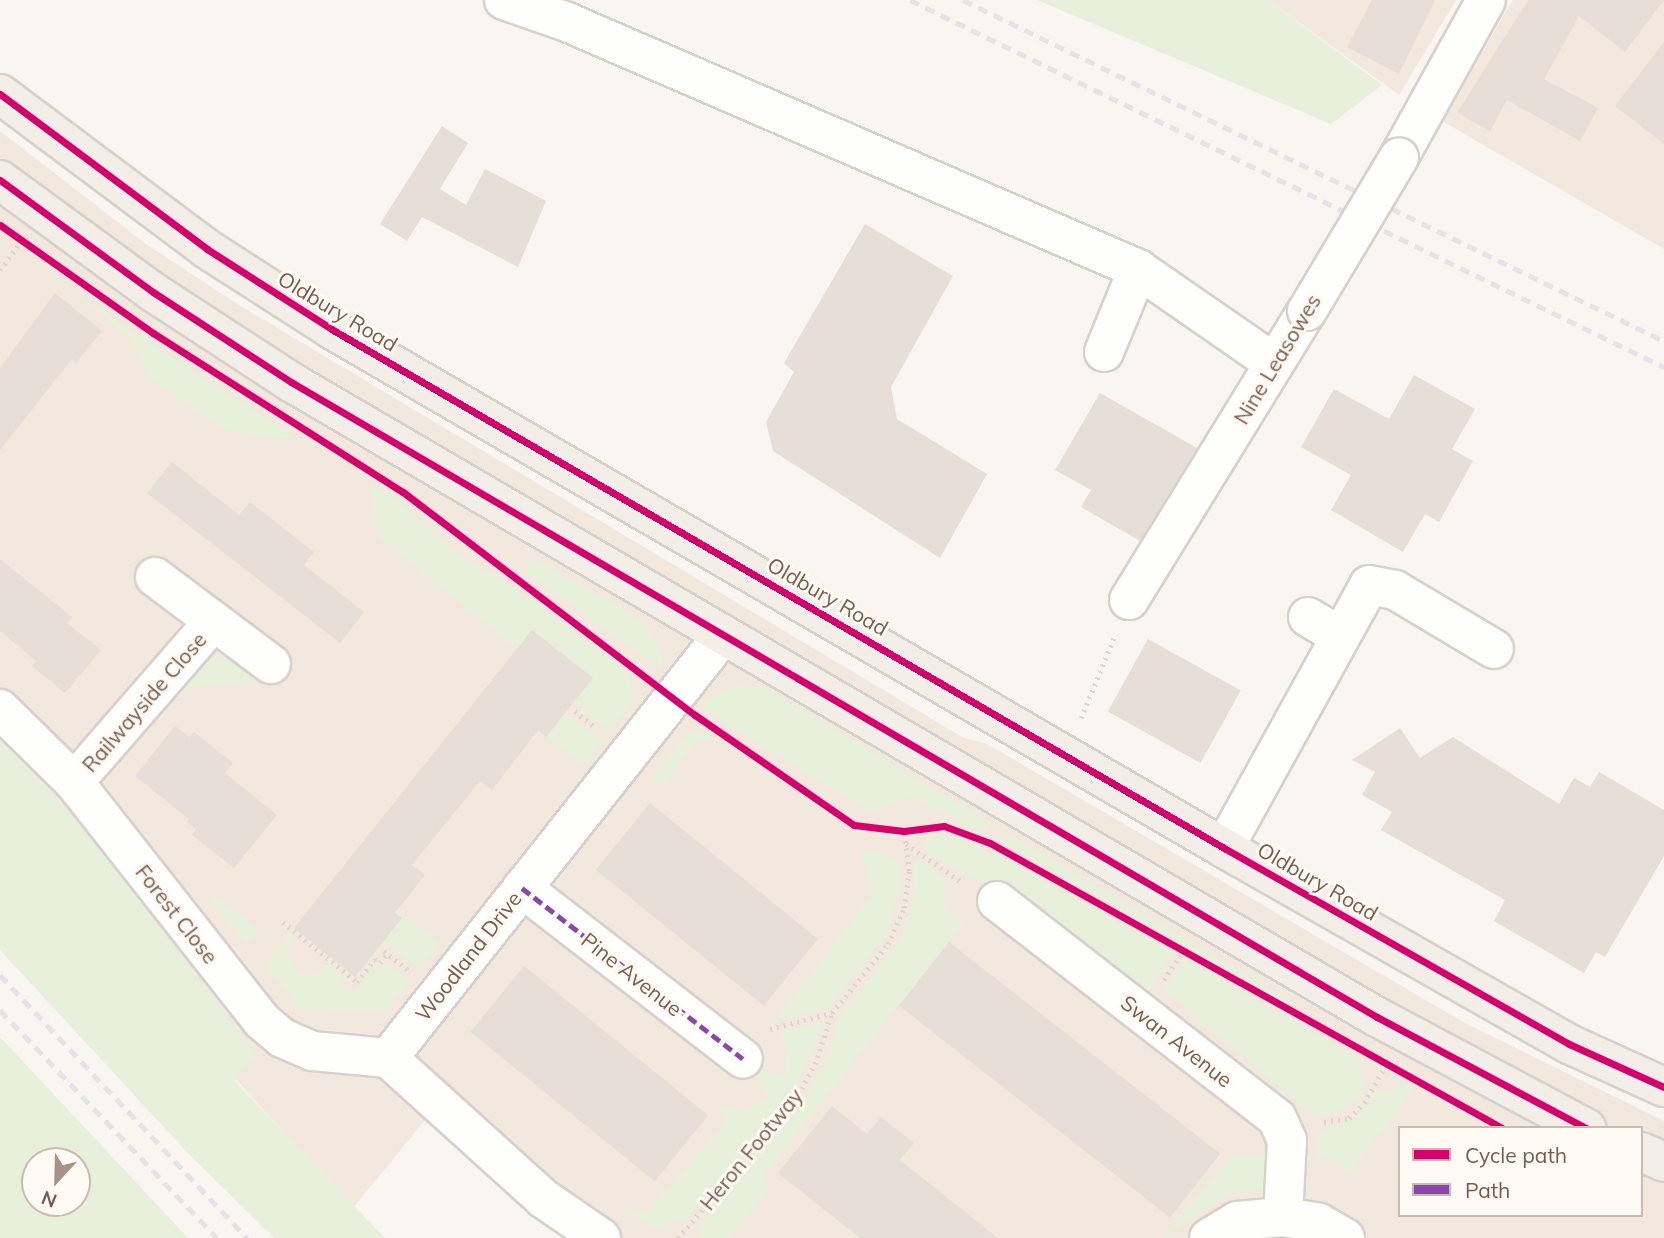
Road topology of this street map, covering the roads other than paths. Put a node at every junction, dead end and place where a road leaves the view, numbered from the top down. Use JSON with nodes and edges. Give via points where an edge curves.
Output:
{"nodes":[{"id":1,"x":504,"y":0,"type":"edge"},
{"id":2,"x":1486,"y":0,"type":"edge"},
{"id":3,"x":0,"y":94,"type":"edge"},
{"id":4,"x":0,"y":180,"type":"edge"},
{"id":5,"x":1138,"y":269,"type":"junction"},
{"id":6,"x":1104,"y":352,"type":"dead end"},
{"id":7,"x":1274,"y":363,"type":"junction"},
{"id":8,"x":155,"y":576,"type":"dead end"},
{"id":9,"x":1129,"y":600,"type":"road end"},
{"id":10,"x":214,"y":621,"type":"junction"},
{"id":11,"x":723,"y":635,"type":"junction"},
{"id":12,"x":1493,"y":649,"type":"dead end"},
{"id":13,"x":271,"y":664,"type":"dead end"},
{"id":14,"x":0,"y":709,"type":"edge"},
{"id":15,"x":74,"y":782,"type":"junction"},
{"id":16,"x":1224,"y":848,"type":"junction"},
{"id":17,"x":522,"y":888,"type":"junction"},
{"id":18,"x":997,"y":901,"type":"road end"},
{"id":19,"x":738,"y":1056,"type":"road end"},
{"id":20,"x":388,"y":1058,"type":"junction"},
{"id":21,"x":1664,"y":1087,"type":"edge"},
{"id":22,"x":1582,"y":1126,"type":"edge"},
{"id":23,"x":1643,"y":1153,"type":"edge"},
{"id":24,"x":1664,"y":1162,"type":"edge"},
{"id":25,"x":1283,"y":1217,"type":"junction"},
{"id":26,"x":601,"y":1238,"type":"edge"},
{"id":27,"x":1209,"y":1238,"type":"edge"},
{"id":28,"x":1345,"y":1238,"type":"edge"}],
"edges":[{"from":1,"to":5,"type":"street","via":[[567,22]]},
{"from":2,"to":7,"type":"street","name":"Nine Leasowes","bridge":true,"via":[[1399,157]]},
{"from":3,"to":16,"type":"main road","name":"Oldbury Road","via":[[207,249],[333,330]]},
{"from":4,"to":11,"type":"main road","via":[[153,292],[290,382]]},
{"from":5,"to":6,"type":"street"},
{"from":5,"to":7,"type":"street"},
{"from":7,"to":9,"type":"street","name":"Nine Leasowes"},
{"from":8,"to":10,"type":"street","name":"Railwayside Close"},
{"from":10,"to":13,"type":"street","name":"Railwayside Close"},
{"from":10,"to":15,"type":"street","name":"Railwayside Close"},
{"from":11,"to":17,"type":"street","name":"Woodland Drive"},
{"from":11,"to":22,"type":"main road","via":[[1377,1017]]},
{"from":12,"to":16,"type":"street","via":[[1395,590],[1369,584],[1323,626],[1272,766]]},
{"from":14,"to":15,"type":"street","name":"Forest Close"},
{"from":15,"to":20,"type":"street","name":"Forest Close","via":[[262,1021],[282,1038],[313,1051]]},
{"from":16,"to":21,"type":"main road","name":"Oldbury Road","via":[[1569,1044]]},
{"from":17,"to":19,"type":"street","name":"Pine Avenue"},
{"from":17,"to":20,"type":"street","name":"Woodland Drive"},
{"from":18,"to":25,"type":"street","name":"Swan Avenue","via":[[1277,1118],[1287,1140]]},
{"from":20,"to":26,"type":"street","via":[[544,1199]]},
{"from":23,"to":24,"type":"main road"},
{"from":25,"to":27,"type":"street","via":[[1237,1221]]},
{"from":25,"to":28,"type":"street","via":[[1319,1223]]}]}
